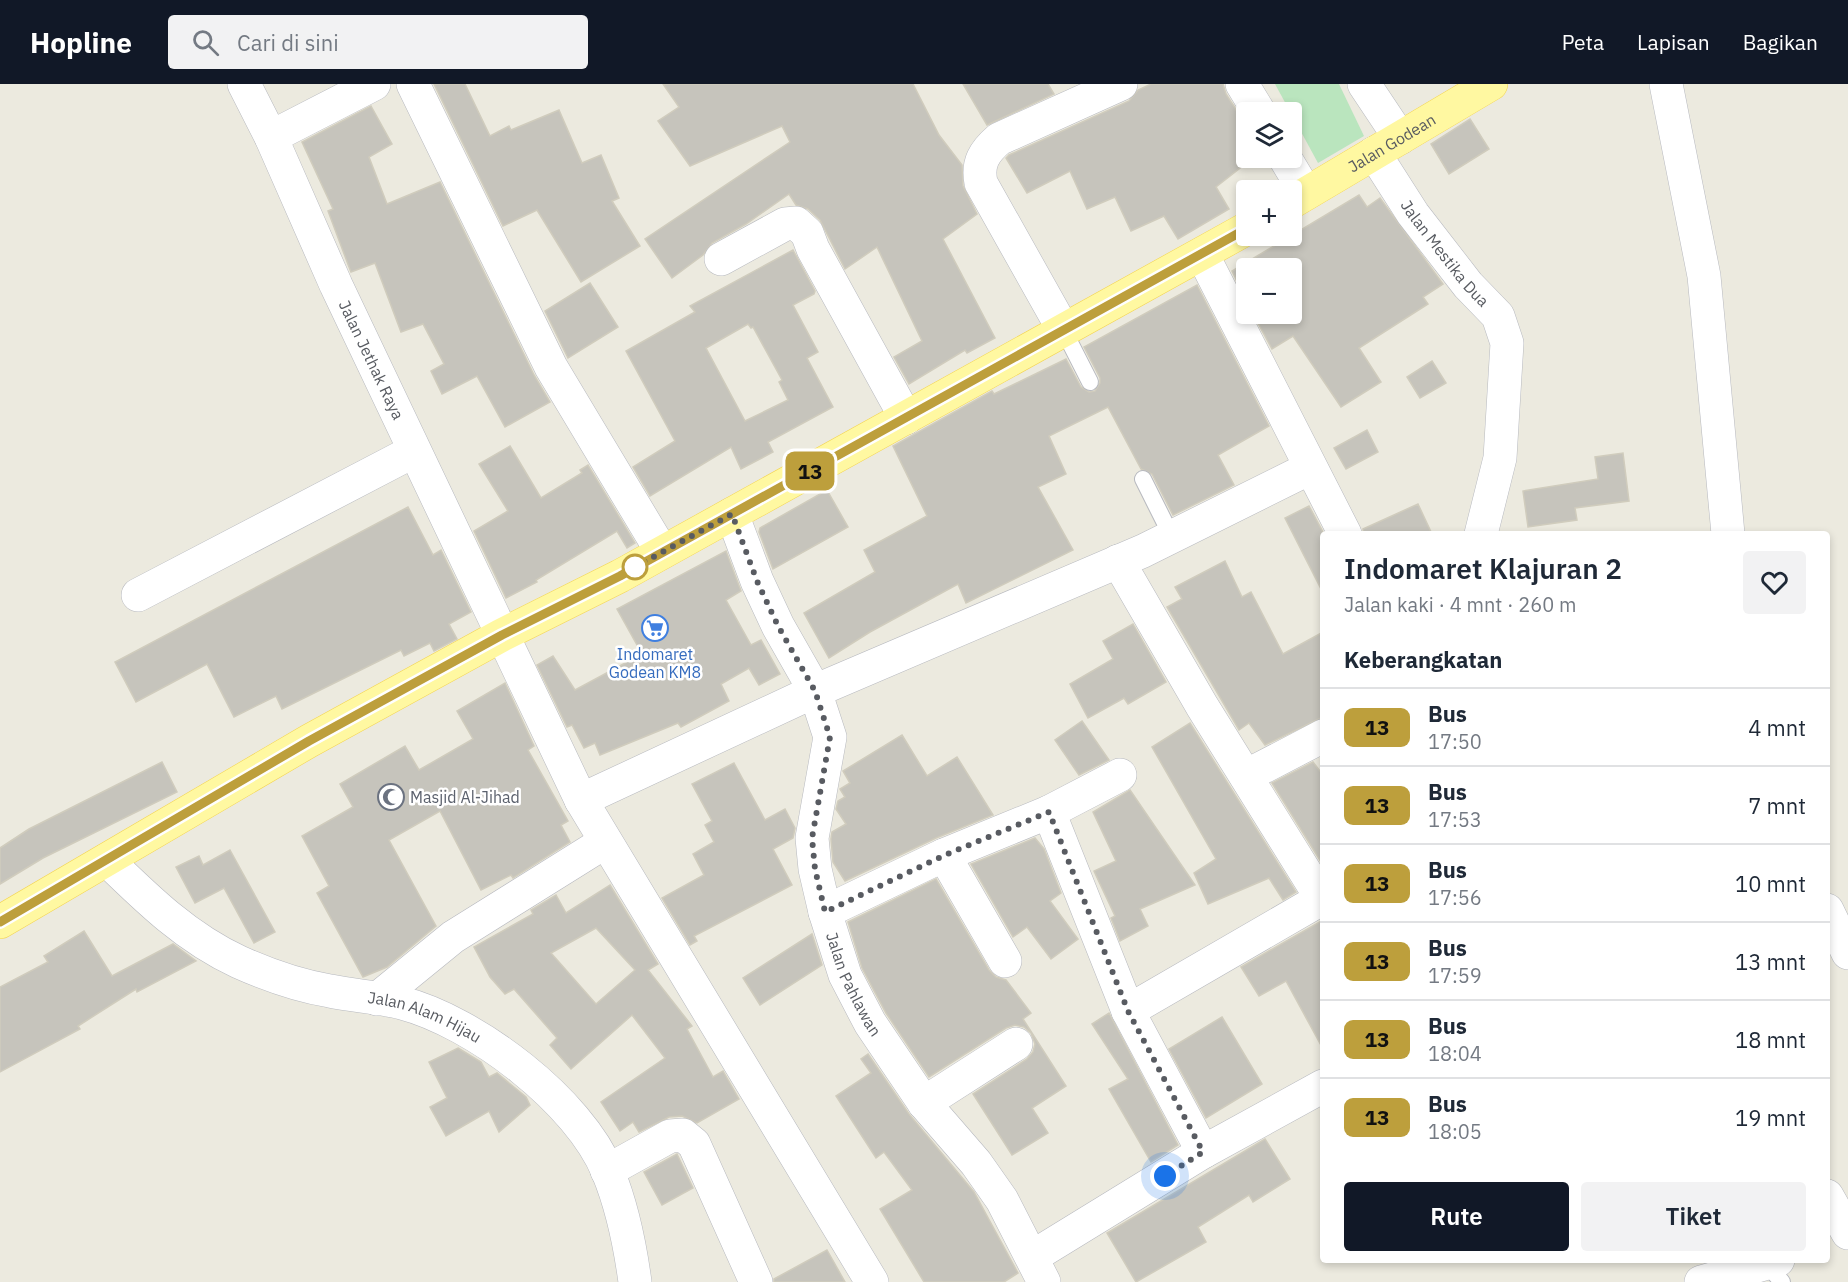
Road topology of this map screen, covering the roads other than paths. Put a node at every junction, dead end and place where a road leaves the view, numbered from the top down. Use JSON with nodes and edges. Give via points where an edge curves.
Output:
{"nodes":[{"id":1,"x":244,"y":84,"type":"edge"},
{"id":2,"x":374,"y":84,"type":"edge"},
{"id":3,"x":413,"y":84,"type":"edge"},
{"id":4,"x":1242,"y":84,"type":"edge"},
{"id":5,"x":1364,"y":84,"type":"edge"},
{"id":6,"x":1491,"y":84,"type":"edge"},
{"id":7,"x":1666,"y":84,"type":"edge"},
{"id":8,"x":1107,"y":87,"type":"edge"},
{"id":9,"x":1253,"y":102,"type":"edge"},
{"id":10,"x":271,"y":137,"type":"junction"},
{"id":11,"x":1387,"y":145,"type":"junction"},
{"id":12,"x":1302,"y":196,"type":"edge"},
{"id":13,"x":1236,"y":235,"type":"edge"},
{"id":14,"x":1202,"y":254,"type":"junction"},
{"id":15,"x":721,"y":260,"type":"dead end"},
{"id":16,"x":1064,"y":329,"type":"junction"},
{"id":17,"x":1090,"y":382,"type":"dead end"},
{"id":18,"x":906,"y":418,"type":"junction"},
{"id":19,"x":414,"y":451,"type":"junction"},
{"id":20,"x":1310,"y":468,"type":"junction"},
{"id":21,"x":1143,"y":479,"type":"dead end"},
{"id":22,"x":732,"y":514,"type":"junction"},
{"id":23,"x":1343,"y":531,"type":"edge"},
{"id":24,"x":1482,"y":531,"type":"edge"},
{"id":25,"x":1728,"y":531,"type":"edge"},
{"id":26,"x":1172,"y":537,"type":"junction"},
{"id":27,"x":662,"y":552,"type":"junction"},
{"id":28,"x":1118,"y":561,"type":"junction"},
{"id":29,"x":138,"y":595,"type":"dead end"},
{"id":30,"x":502,"y":635,"type":"junction"},
{"id":31,"x":815,"y":691,"type":"junction"},
{"id":32,"x":1320,"y":738,"type":"edge"},
{"id":33,"x":1120,"y":775,"type":"dead end"},
{"id":34,"x":1246,"y":776,"type":"junction"},
{"id":35,"x":581,"y":800,"type":"junction"},
{"id":36,"x":1049,"y":812,"type":"junction"},
{"id":37,"x":605,"y":842,"type":"junction"},
{"id":38,"x":945,"y":855,"type":"junction"},
{"id":39,"x":107,"y":860,"type":"junction"},
{"id":40,"x":1320,"y":895,"type":"edge"},
{"id":41,"x":1320,"y":899,"type":"edge"},
{"id":42,"x":825,"y":912,"type":"junction"},
{"id":43,"x":1830,"y":916,"type":"edge"},
{"id":44,"x":0,"y":922,"type":"edge"},
{"id":45,"x":1848,"y":953,"type":"edge"},
{"id":46,"x":1005,"y":961,"type":"dead end"},
{"id":47,"x":377,"y":999,"type":"junction"},
{"id":48,"x":1128,"y":1011,"type":"junction"},
{"id":49,"x":1016,"y":1044,"type":"dead end"},
{"id":50,"x":1320,"y":1088,"type":"edge"},
{"id":51,"x":924,"y":1102,"type":"junction"},
{"id":52,"x":1203,"y":1152,"type":"junction"},
{"id":53,"x":607,"y":1171,"type":"junction"},
{"id":54,"x":1830,"y":1201,"type":"edge"},
{"id":55,"x":1848,"y":1233,"type":"edge"},
{"id":56,"x":1848,"y":1248,"type":"edge"},
{"id":57,"x":1830,"y":1251,"type":"edge"},
{"id":58,"x":1772,"y":1266,"type":"edge"},
{"id":59,"x":1038,"y":1270,"type":"edge"},
{"id":60,"x":635,"y":1282,"type":"edge"},
{"id":61,"x":756,"y":1282,"type":"edge"},
{"id":62,"x":872,"y":1282,"type":"edge"},
{"id":63,"x":1701,"y":1282,"type":"edge"}],
"edges":[{"from":1,"to":10,"type":"street","name":"Jalan Jethak Raya"},
{"from":2,"to":10,"type":"street"},
{"from":3,"to":27,"type":"street","via":[[551,367]]},
{"from":4,"to":9,"type":"street"},
{"from":5,"to":11,"type":"street","name":"Jalan Mestika Dua"},
{"from":6,"to":11,"type":"main road","name":"Jalan Godean"},
{"from":7,"to":25,"type":"street","via":[[1704,276]]},
{"from":8,"to":16,"type":"street","via":[[999,140],[988,148],[979,171],[981,183]]},
{"from":10,"to":19,"type":"street","name":"Jalan Jethak Raya"},
{"from":11,"to":12,"type":"main road","name":"Jalan Godean"},
{"from":11,"to":24,"type":"street","name":"Jalan Mestika Dua","via":[[1413,214],[1468,285],[1498,315],[1506,343],[1500,458]]},
{"from":13,"to":14,"type":"main road"},
{"from":14,"to":16,"type":"main road"},
{"from":14,"to":20,"type":"street"},
{"from":15,"to":18,"type":"street","via":[[785,224],[796,223],[807,233]]},
{"from":16,"to":17,"type":"lane"},
{"from":16,"to":18,"type":"main road"},
{"from":18,"to":22,"type":"main road"},
{"from":19,"to":29,"type":"street"},
{"from":19,"to":30,"type":"street","name":"Jalan Jethak Raya"},
{"from":20,"to":23,"type":"street"},
{"from":20,"to":26,"type":"street"},
{"from":21,"to":26,"type":"lane"},
{"from":22,"to":27,"type":"main road"},
{"from":22,"to":31,"type":"street","name":"Jalan Pahlawan","via":[[778,626]]},
{"from":26,"to":28,"type":"street"},
{"from":27,"to":30,"type":"main road"},
{"from":28,"to":31,"type":"street"},
{"from":28,"to":34,"type":"street"},
{"from":30,"to":35,"type":"street","name":"Jalan Jethak Raya"},
{"from":30,"to":39,"type":"main road","via":[[309,741]]},
{"from":31,"to":35,"type":"street"},
{"from":31,"to":42,"type":"street","name":"Jalan Pahlawan","via":[[830,737],[812,838]]},
{"from":32,"to":34,"type":"street"},
{"from":33,"to":36,"type":"street"},
{"from":34,"to":40,"type":"street"},
{"from":35,"to":37,"type":"street","name":"Jalan Jethak Raya"},
{"from":36,"to":38,"type":"street"},
{"from":36,"to":48,"type":"street"},
{"from":37,"to":47,"type":"street","via":[[453,937]]},
{"from":37,"to":62,"type":"street","name":"Jalan Jethak Raya"},
{"from":38,"to":42,"type":"street"},
{"from":38,"to":46,"type":"street"},
{"from":39,"to":44,"type":"main road"},
{"from":39,"to":47,"type":"street","name":"Jalan Alam Hijau","via":[[191,936],[240,962],[327,991]]},
{"from":41,"to":48,"type":"street"},
{"from":42,"to":51,"type":"street","name":"Jalan Pahlawan","via":[[844,975],[870,1023]]},
{"from":43,"to":45,"type":"street"},
{"from":47,"to":53,"type":"street","name":"Jalan Alam Hijau","via":[[403,1003],[468,1029],[566,1106]]},
{"from":48,"to":52,"type":"street"},
{"from":49,"to":51,"type":"street"},
{"from":50,"to":52,"type":"street"},
{"from":51,"to":59,"type":"street","name":"Jalan Pahlawan","via":[[1002,1200]]},
{"from":52,"to":59,"type":"street"},
{"from":53,"to":60,"type":"street","name":"Jalan Alam Hijau","via":[[630,1249]]},
{"from":53,"to":61,"type":"street","via":[[670,1136],[682,1135],[694,1144]]},
{"from":54,"to":55,"type":"street"},
{"from":56,"to":57,"type":"street"},
{"from":58,"to":63,"type":"street"}]}
